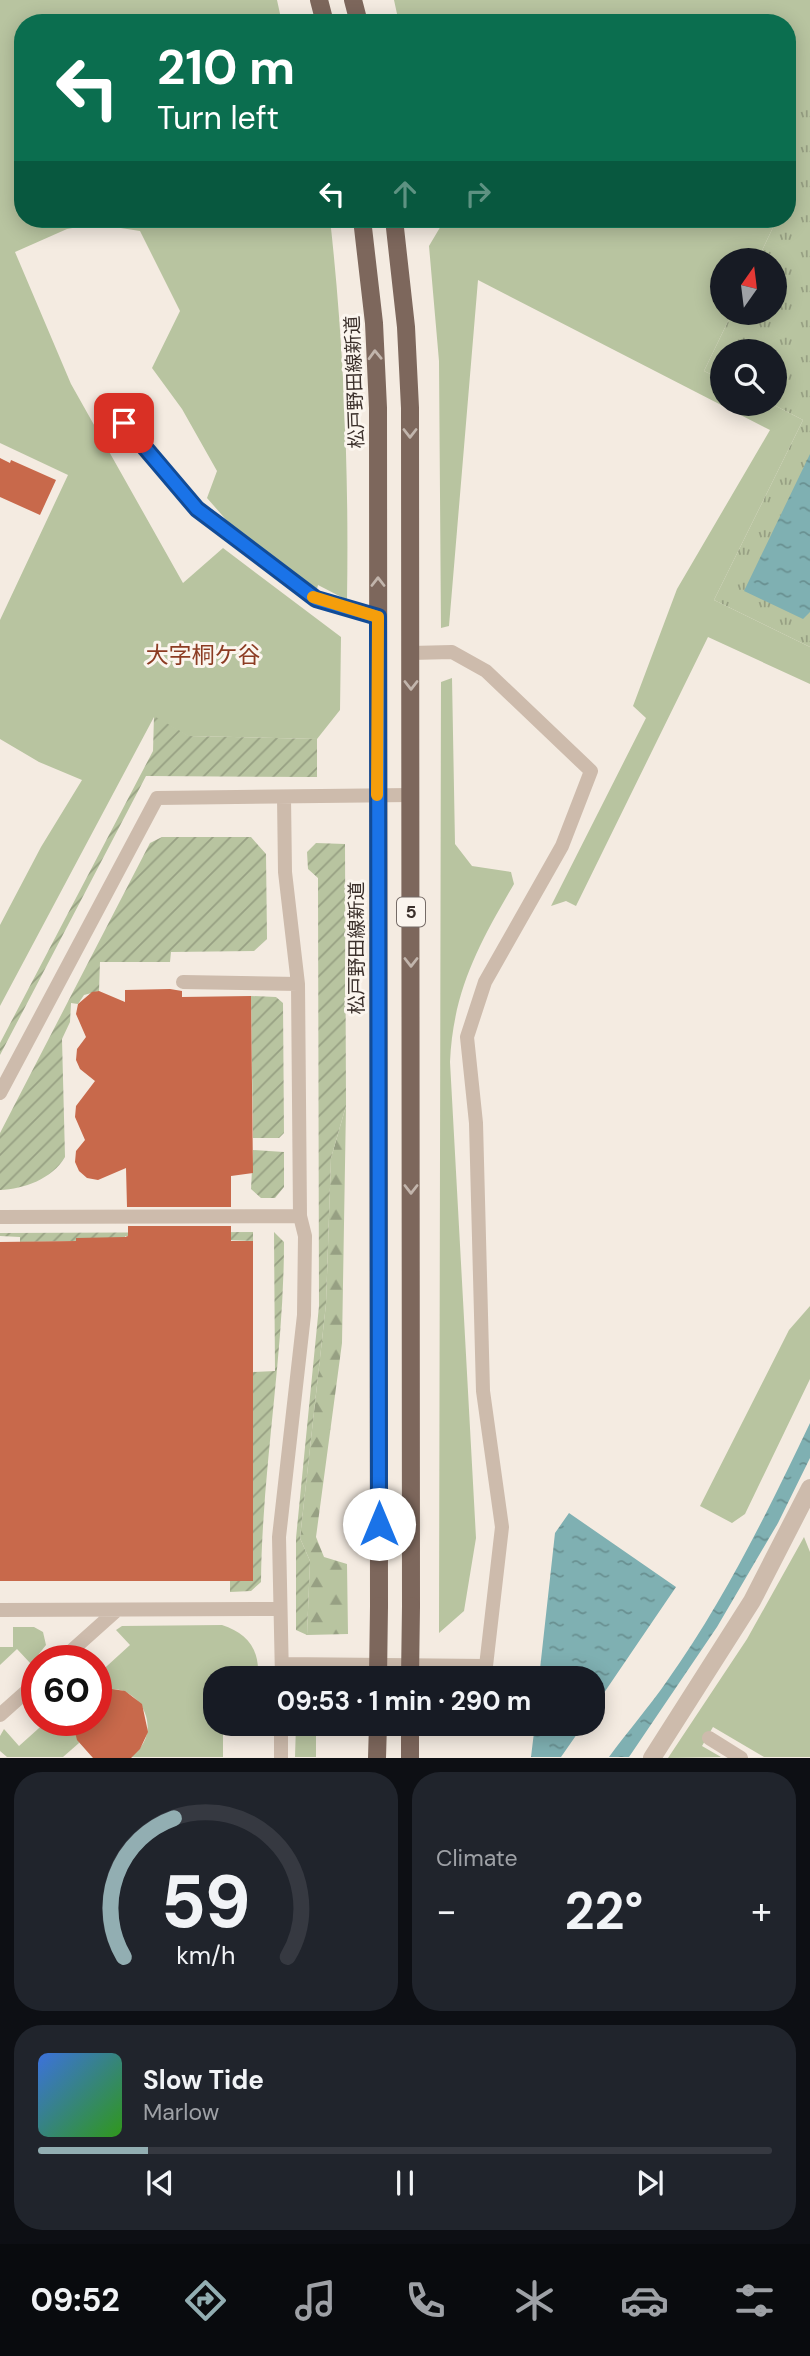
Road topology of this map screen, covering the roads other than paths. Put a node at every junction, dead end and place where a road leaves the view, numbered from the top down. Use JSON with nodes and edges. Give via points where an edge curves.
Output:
{"nodes":[{"id":1,"x":363,"y":228,"type":"edge"},
{"id":2,"x":395,"y":228,"type":"edge"},
{"id":3,"x":124,"y":423,"type":"dead end"},
{"id":4,"x":378,"y":617,"type":"junction"},
{"id":5,"x":411,"y":653,"type":"junction"},
{"id":6,"x":411,"y":795,"type":"junction"},
{"id":7,"x":377,"y":796,"type":"junction"},
{"id":8,"x":284,"y":797,"type":"junction"},
{"id":9,"x":183,"y":982,"type":"dead end"},
{"id":10,"x":298,"y":984,"type":"junction"},
{"id":11,"x":0,"y":1093,"type":"edge"},
{"id":12,"x":300,"y":1216,"type":"junction"},
{"id":13,"x":0,"y":1217,"type":"edge"},
{"id":14,"x":810,"y":1488,"type":"edge"},
{"id":15,"x":279,"y":1609,"type":"junction"},
{"id":16,"x":0,"y":1610,"type":"edge"},
{"id":17,"x":117,"y":1610,"type":"junction"},
{"id":18,"x":78,"y":1645,"type":"edge"},
{"id":19,"x":282,"y":1666,"type":"edge"},
{"id":20,"x":378,"y":1666,"type":"edge"},
{"id":21,"x":410,"y":1666,"type":"edge"},
{"id":22,"x":486,"y":1666,"type":"edge"},
{"id":23,"x":21,"y":1696,"type":"edge"},
{"id":24,"x":0,"y":1715,"type":"edge"},
{"id":25,"x":281,"y":1736,"type":"edge"},
{"id":26,"x":378,"y":1736,"type":"edge"},
{"id":27,"x":410,"y":1736,"type":"edge"},
{"id":28,"x":709,"y":1738,"type":"dead end"},
{"id":29,"x":281,"y":1758,"type":"edge"},
{"id":30,"x":377,"y":1758,"type":"edge"},
{"id":31,"x":410,"y":1758,"type":"edge"},
{"id":32,"x":652,"y":1758,"type":"edge"},
{"id":33,"x":741,"y":1758,"type":"edge"}],
"edges":[{"from":4,"to":1,"type":"main road","name":"松戸野田線新道","number":"5","one_way":true,"via":[[378,408]]},
{"from":2,"to":5,"type":"main road","number":"5","one_way":true,"via":[[410,408]]},
{"from":3,"to":4,"type":"lane","via":[[197,509],[316,599]]},
{"from":4,"to":7,"type":"main road","name":"松戸野田線新道","number":"5"},
{"from":5,"to":6,"type":"main road","number":"5","one_way":true},
{"from":5,"to":22,"type":"lane","via":[[452,652],[486,671],[591,771],[562,846],[485,982],[467,1037],[476,1123],[483,1391],[502,1527]]},
{"from":6,"to":7,"type":"lane"},
{"from":6,"to":21,"type":"main road","number":"5","one_way":true,"bridge":true},
{"from":7,"to":8,"type":"lane"},
{"from":7,"to":20,"type":"main road","name":"松戸野田線新道","number":"5","bridge":true},
{"from":8,"to":10,"type":"lane","via":[[285,872]]},
{"from":8,"to":11,"type":"lane","via":[[157,798]]},
{"from":9,"to":10,"type":"lane"},
{"from":10,"to":12,"type":"lane"},
{"from":12,"to":13,"type":"lane"},
{"from":12,"to":15,"type":"lane","via":[[305,1236],[304,1315],[279,1537]]},
{"from":14,"to":32,"type":"street","via":[[752,1601]]},
{"from":15,"to":17,"type":"lane"},
{"from":15,"to":19,"type":"lane"},
{"from":16,"to":17,"type":"lane"},
{"from":17,"to":18,"type":"lane"},
{"from":23,"to":24,"type":"lane"},
{"from":25,"to":29,"type":"lane"},
{"from":26,"to":30,"type":"main road"},
{"from":27,"to":31,"type":"main road"},
{"from":28,"to":33,"type":"lane"}]}
